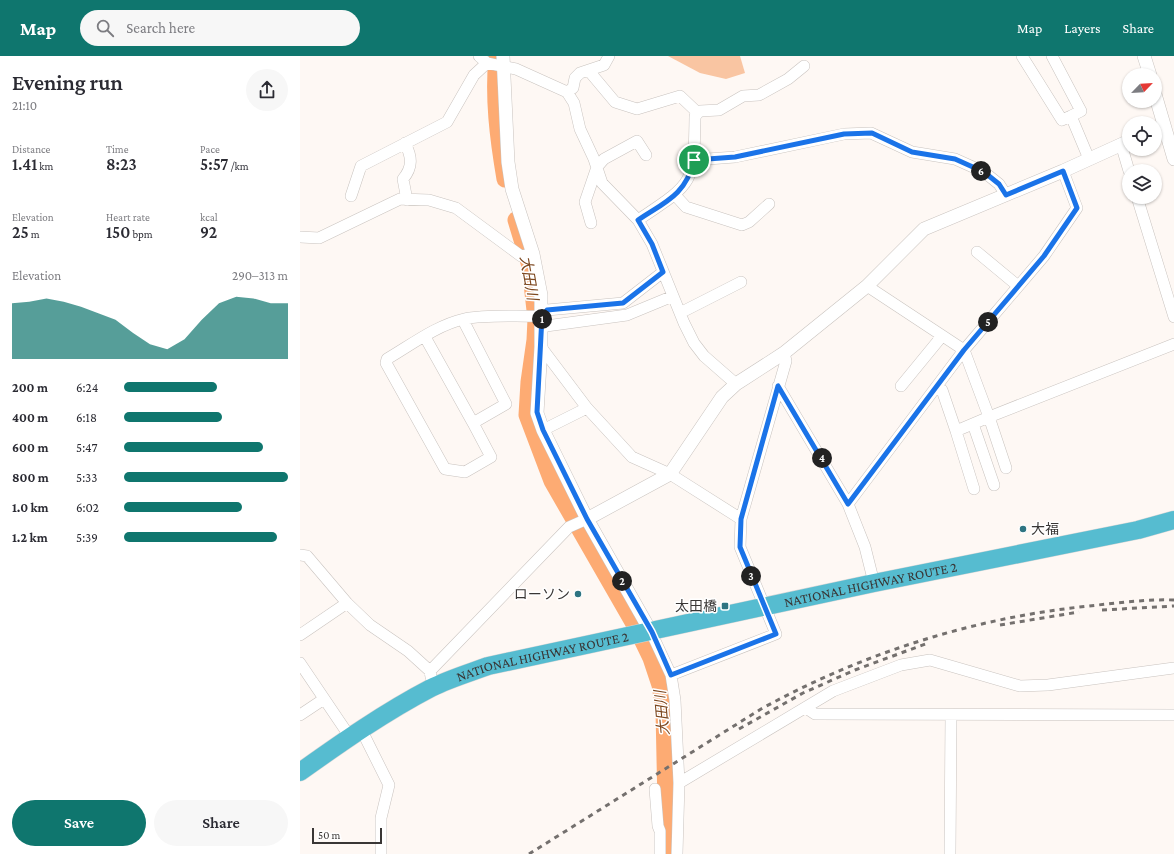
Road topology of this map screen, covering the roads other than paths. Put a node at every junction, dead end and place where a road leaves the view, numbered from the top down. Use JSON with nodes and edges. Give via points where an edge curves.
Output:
{"nodes":[{"id":1,"x":609,"y":56,"type":"edge"},
{"id":2,"x":1052,"y":56,"type":"edge"},
{"id":3,"x":1144,"y":56,"type":"edge"},
{"id":4,"x":1024,"y":57,"type":"edge"},
{"id":5,"x":483,"y":60,"type":"edge"},
{"id":6,"x":502,"y":61,"type":"edge"},
{"id":7,"x":804,"y":66,"type":"dead end"},
{"id":8,"x":1148,"y":68,"type":"edge"},
{"id":9,"x":589,"y":71,"type":"junction"},
{"id":10,"x":567,"y":92,"type":"junction"},
{"id":11,"x":1159,"y":108,"type":"edge"},
{"id":12,"x":698,"y":113,"type":"junction"},
{"id":13,"x":1071,"y":116,"type":"junction"},
{"id":14,"x":1165,"y":128,"type":"edge"},
{"id":15,"x":406,"y":143,"type":"junction"},
{"id":16,"x":1122,"y":143,"type":"edge"},
{"id":17,"x":646,"y":155,"type":"dead end"},
{"id":18,"x":1174,"y":158,"type":"edge"},
{"id":19,"x":1089,"y":159,"type":"junction"},
{"id":20,"x":694,"y":160,"type":"junction"},
{"id":21,"x":597,"y":167,"type":"junction"},
{"id":22,"x":1063,"y":171,"type":"junction"},
{"id":23,"x":675,"y":195,"type":"junction"},
{"id":24,"x":1006,"y":195,"type":"junction"},
{"id":25,"x":350,"y":196,"type":"dead end"},
{"id":26,"x":408,"y":200,"type":"junction"},
{"id":27,"x":769,"y":204,"type":"dead end"},
{"id":28,"x":1139,"y":204,"type":"edge"},
{"id":29,"x":638,"y":220,"type":"junction"},
{"id":30,"x":591,"y":223,"type":"dead end"},
{"id":31,"x":300,"y":237,"type":"edge"},
{"id":32,"x":977,"y":252,"type":"dead end"},
{"id":33,"x":533,"y":254,"type":"junction"},
{"id":34,"x":663,"y":272,"type":"junction"},
{"id":35,"x":741,"y":282,"type":"dead end"},
{"id":36,"x":867,"y":286,"type":"junction"},
{"id":37,"x":1018,"y":286,"type":"junction"},
{"id":38,"x":674,"y":296,"type":"junction"},
{"id":39,"x":680,"y":313,"type":"junction"},
{"id":40,"x":542,"y":316,"type":"junction"},
{"id":41,"x":1174,"y":317,"type":"edge"},
{"id":42,"x":463,"y":320,"type":"junction"},
{"id":43,"x":942,"y":336,"type":"junction"},
{"id":44,"x":425,"y":337,"type":"junction"},
{"id":45,"x":1174,"y":344,"type":"edge"},
{"id":46,"x":541,"y":347,"type":"junction"},
{"id":47,"x":964,"y":350,"type":"junction"},
{"id":48,"x":784,"y":353,"type":"junction"},
{"id":49,"x":736,"y":384,"type":"junction"},
{"id":50,"x":778,"y":386,"type":"junction"},
{"id":51,"x":901,"y":386,"type":"dead end"},
{"id":52,"x":936,"y":388,"type":"junction"},
{"id":53,"x":587,"y":408,"type":"junction"},
{"id":54,"x":989,"y":417,"type":"junction"},
{"id":55,"x":473,"y":423,"type":"junction"},
{"id":56,"x":973,"y":424,"type":"junction"},
{"id":57,"x":543,"y":430,"type":"junction"},
{"id":58,"x":956,"y":431,"type":"junction"},
{"id":59,"x":1006,"y":468,"type":"dead end"},
{"id":60,"x":670,"y":474,"type":"junction"},
{"id":61,"x":994,"y":485,"type":"dead end"},
{"id":62,"x":974,"y":489,"type":"dead end"},
{"id":63,"x":848,"y":504,"type":"junction"},
{"id":64,"x":587,"y":519,"type":"junction"},
{"id":65,"x":741,"y":519,"type":"junction"},
{"id":66,"x":1174,"y":520,"type":"edge"},
{"id":67,"x":1174,"y":528,"type":"edge"},
{"id":68,"x":1138,"y":530,"type":"junction"},
{"id":69,"x":300,"y":555,"type":"edge"},
{"id":70,"x":874,"y":584,"type":"junction"},
{"id":71,"x":347,"y":603,"type":"junction"},
{"id":72,"x":766,"y":608,"type":"junction"},
{"id":73,"x":652,"y":632,"type":"junction"},
{"id":74,"x":300,"y":635,"type":"edge"},
{"id":75,"x":300,"y":663,"type":"edge"},
{"id":76,"x":1174,"y":668,"type":"edge"},
{"id":77,"x":671,"y":675,"type":"junction"},
{"id":78,"x":431,"y":679,"type":"junction"},
{"id":79,"x":324,"y":699,"type":"junction"},
{"id":80,"x":806,"y":708,"type":"junction"},
{"id":81,"x":951,"y":715,"type":"junction"},
{"id":82,"x":1174,"y":715,"type":"edge"},
{"id":83,"x":300,"y":716,"type":"edge"},
{"id":84,"x":356,"y":733,"type":"junction"},
{"id":85,"x":300,"y":772,"type":"edge"},
{"id":86,"x":679,"y":783,"type":"junction"},
{"id":87,"x":655,"y":789,"type":"dead end"},
{"id":88,"x":677,"y":832,"type":"junction"},
{"id":89,"x":381,"y":854,"type":"edge"},
{"id":90,"x":660,"y":854,"type":"edge"},
{"id":91,"x":677,"y":854,"type":"edge"},
{"id":92,"x":684,"y":854,"type":"edge"},
{"id":93,"x":950,"y":854,"type":"edge"}],
"edges":[{"from":1,"to":9,"type":"street","via":[[604,65]]},
{"from":2,"to":13,"type":"street","via":[[1081,111]]},
{"from":3,"to":8,"type":"street"},
{"from":4,"to":13,"type":"street","via":[[1062,120]]},
{"from":5,"to":6,"type":"street"},
{"from":5,"to":15,"type":"street","via":[[447,122]]},
{"from":6,"to":10,"type":"street"},
{"from":6,"to":33,"type":"street","via":[[512,189]]},
{"from":7,"to":12,"type":"street","via":[[788,79],[759,95],[743,96],[719,110]]},
{"from":9,"to":10,"type":"street","via":[[580,73],[575,78],[573,88]]},
{"from":9,"to":12,"type":"street","via":[[615,102],[637,109],[680,96]]},
{"from":10,"to":21,"type":"street","via":[[574,103],[580,128]]},
{"from":11,"to":14,"type":"street"},
{"from":12,"to":20,"type":"street","via":[[695,116]]},
{"from":13,"to":19,"type":"street"},
{"from":14,"to":18,"type":"street"},
{"from":15,"to":25,"type":"street","via":[[361,166]]},
{"from":15,"to":26,"type":"street","via":[[410,154],[410,171],[403,179]]},
{"from":16,"to":19,"type":"street"},
{"from":17,"to":21,"type":"street","via":[[637,141],[604,159]]},
{"from":19,"to":22,"type":"street"},
{"from":20,"to":23,"type":"street","via":[[691,174]]},
{"from":20,"to":24,"type":"street","via":[[735,157],[844,134],[872,133],[912,152],[955,159],[984,172],[999,184]]},
{"from":21,"to":29,"type":"street","via":[[602,183]]},
{"from":21,"to":30,"type":"street","via":[[585,202]]},
{"from":22,"to":24,"type":"street"},
{"from":22,"to":37,"type":"street","via":[[1077,208],[1044,256]]},
{"from":23,"to":27,"type":"street","via":[[686,207],[742,225]]},
{"from":23,"to":29,"type":"street"},
{"from":24,"to":36,"type":"street","via":[[924,229]]},
{"from":26,"to":31,"type":"street","via":[[400,199],[385,205],[319,238]]},
{"from":26,"to":33,"type":"street","via":[[429,200],[456,208],[521,256]]},
{"from":28,"to":41,"type":"street"},
{"from":29,"to":34,"type":"street","via":[[652,244]]},
{"from":32,"to":37,"type":"street"},
{"from":33,"to":40,"type":"street","via":[[541,295]]},
{"from":34,"to":38,"type":"street"},
{"from":34,"to":40,"type":"street","via":[[623,303],[547,310]]},
{"from":35,"to":39,"type":"street"},
{"from":36,"to":43,"type":"street"},
{"from":36,"to":48,"type":"street"},
{"from":37,"to":47,"type":"street"},
{"from":38,"to":39,"type":"street"},
{"from":38,"to":40,"type":"street","via":[[627,315],[546,326]]},
{"from":39,"to":49,"type":"street","via":[[694,343],[704,356]]},
{"from":40,"to":42,"type":"street","via":[[476,317]]},
{"from":40,"to":46,"type":"street"},
{"from":42,"to":44,"type":"street"},
{"from":42,"to":55,"type":"street","via":[[506,404]]},
{"from":43,"to":47,"type":"street"},
{"from":43,"to":51,"type":"street"},
{"from":44,"to":55,"type":"street"},
{"from":44,"to":55,"type":"street","via":[[387,359],[386,363],[445,469],[465,472],[491,456]]},
{"from":45,"to":54,"type":"street"},
{"from":46,"to":53,"type":"street"},
{"from":46,"to":57,"type":"street","via":[[537,412]]},
{"from":47,"to":52,"type":"street"},
{"from":47,"to":54,"type":"street"},
{"from":48,"to":49,"type":"street"},
{"from":48,"to":50,"type":"street","via":[[786,361]]},
{"from":49,"to":60,"type":"street","via":[[722,397]]},
{"from":50,"to":63,"type":"street"},
{"from":50,"to":65,"type":"street"},
{"from":52,"to":58,"type":"street","via":[[942,390]]},
{"from":52,"to":63,"type":"street"},
{"from":53,"to":57,"type":"street"},
{"from":53,"to":60,"type":"street","via":[[632,457]]},
{"from":54,"to":56,"type":"street"},
{"from":54,"to":59,"type":"street"},
{"from":56,"to":58,"type":"street"},
{"from":56,"to":61,"type":"street"},
{"from":57,"to":64,"type":"street"},
{"from":58,"to":62,"type":"street"},
{"from":60,"to":64,"type":"street"},
{"from":60,"to":65,"type":"street"},
{"from":63,"to":70,"type":"street","via":[[865,547]]},
{"from":64,"to":73,"type":"street"},
{"from":64,"to":78,"type":"street","via":[[569,527]]},
{"from":65,"to":72,"type":"street","via":[[740,547]]},
{"from":66,"to":68,"type":"highway","name":"NATIONAL HIGHWAY ROUTE 2"},
{"from":67,"to":68,"type":"highway","name":"NATIONAL HIGHWAY ROUTE 2"},
{"from":68,"to":70,"type":"highway","name":"NATIONAL HIGHWAY ROUTE 2"},
{"from":69,"to":71,"type":"street","via":[[307,556]]},
{"from":70,"to":72,"type":"highway","name":"NATIONAL HIGHWAY ROUTE 2"},
{"from":71,"to":74,"type":"street"},
{"from":71,"to":78,"type":"street","via":[[370,625],[408,651]]},
{"from":72,"to":73,"type":"highway","name":"NATIONAL HIGHWAY ROUTE 2"},
{"from":72,"to":77,"type":"street","via":[[776,634]]},
{"from":73,"to":77,"type":"street"},
{"from":73,"to":78,"type":"highway","name":"NATIONAL HIGHWAY ROUTE 2"},
{"from":75,"to":79,"type":"street"},
{"from":76,"to":80,"type":"street","via":[[1048,685],[1020,686],[930,660],[901,665],[834,691]]},
{"from":77,"to":86,"type":"street","via":[[675,700]]},
{"from":78,"to":84,"type":"highway","name":"NATIONAL HIGHWAY ROUTE 2"},
{"from":79,"to":83,"type":"street"},
{"from":79,"to":84,"type":"street"},
{"from":80,"to":81,"type":"street","via":[[815,714]]},
{"from":80,"to":86,"type":"street"},
{"from":81,"to":82,"type":"street"},
{"from":81,"to":93,"type":"street"},
{"from":84,"to":85,"type":"highway","name":"NATIONAL HIGHWAY ROUTE 2"},
{"from":84,"to":89,"type":"street","via":[[389,785],[381,818]]},
{"from":86,"to":88,"type":"street"},
{"from":87,"to":90,"type":"street"},
{"from":88,"to":91,"type":"street"},
{"from":88,"to":92,"type":"street","via":[[681,836]]}]}
